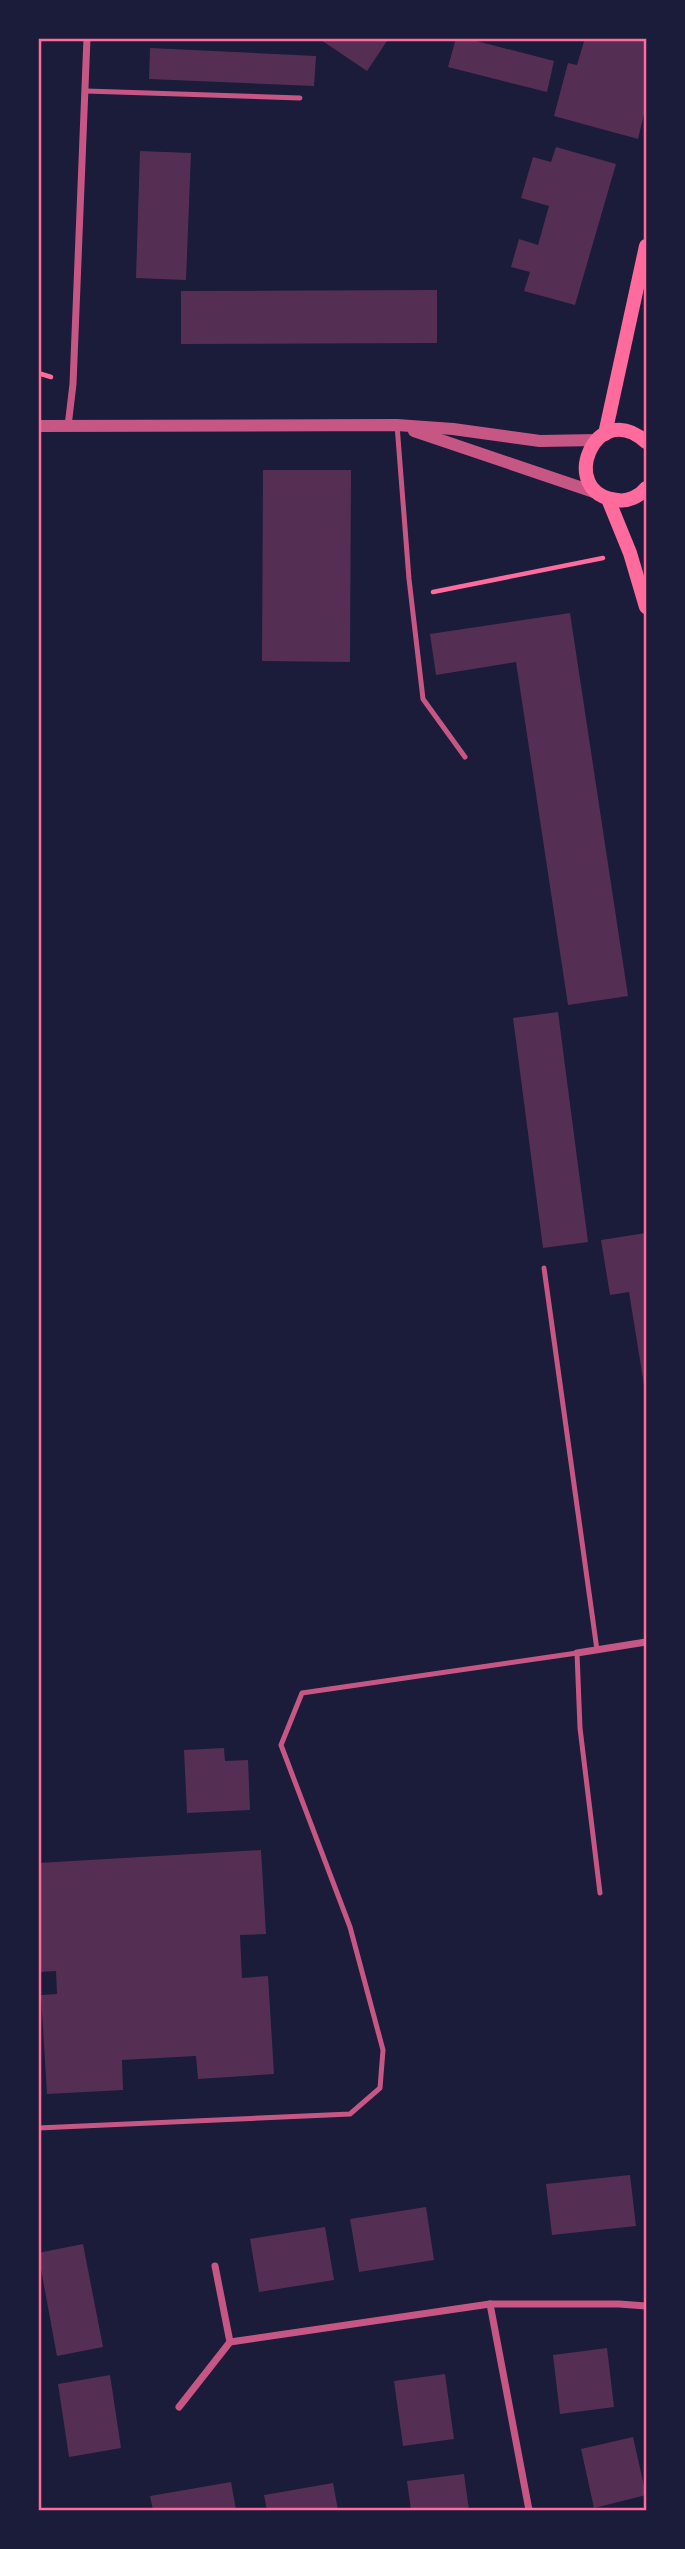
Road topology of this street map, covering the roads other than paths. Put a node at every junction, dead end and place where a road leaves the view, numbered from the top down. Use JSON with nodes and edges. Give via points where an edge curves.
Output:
{"nodes":[{"id":1,"x":87,"y":38,"type":"edge"},
{"id":2,"x":86,"y":90,"type":"junction"},
{"id":3,"x":300,"y":98,"type":"dead end"},
{"id":4,"x":646,"y":246,"type":"edge"},
{"id":5,"x":397,"y":425,"type":"junction"},
{"id":6,"x":38,"y":426,"type":"edge"},
{"id":7,"x":68,"y":426,"type":"junction"},
{"id":8,"x":601,"y":437,"type":"junction"},
{"id":9,"x":646,"y":442,"type":"edge"},
{"id":10,"x":646,"y":488,"type":"edge"},
{"id":11,"x":604,"y":497,"type":"junction"},
{"id":12,"x":646,"y":607,"type":"edge"},
{"id":13,"x":465,"y":757,"type":"dead end"},
{"id":14,"x":544,"y":1268,"type":"dead end"},
{"id":15,"x":646,"y":1642,"type":"edge"},
{"id":16,"x":597,"y":1650,"type":"junction"},
{"id":17,"x":577,"y":1653,"type":"junction"},
{"id":18,"x":600,"y":1893,"type":"dead end"},
{"id":19,"x":38,"y":2128,"type":"edge"},
{"id":20,"x":215,"y":2266,"type":"dead end"},
{"id":21,"x":489,"y":2304,"type":"junction"},
{"id":22,"x":646,"y":2306,"type":"edge"},
{"id":23,"x":230,"y":2342,"type":"junction"},
{"id":24,"x":179,"y":2407,"type":"dead end"},
{"id":25,"x":528,"y":2511,"type":"edge"}],
"edges":[{"from":1,"to":2,"type":"street"},
{"from":2,"to":3,"type":"lane"},
{"from":2,"to":7,"type":"street"},
{"from":4,"to":8,"type":"main road"},
{"from":5,"to":7,"type":"street"},
{"from":5,"to":8,"type":"street","via":[[540,441]]},
{"from":5,"to":11,"type":"street"},
{"from":5,"to":13,"type":"lane","via":[[424,699]]},
{"from":6,"to":7,"type":"street"},
{"from":8,"to":9,"type":"main road","via":[[615,430],[627,431]]},
{"from":8,"to":11,"type":"main road","via":[[587,456],[585,468],[592,486]]},
{"from":10,"to":11,"type":"main road","via":[[627,500]]},
{"from":11,"to":12,"type":"main road","via":[[630,553]]},
{"from":14,"to":16,"type":"lane"},
{"from":15,"to":16,"type":"street"},
{"from":16,"to":17,"type":"street"},
{"from":17,"to":18,"type":"lane","via":[[580,1728]]},
{"from":17,"to":19,"type":"lane","via":[[302,1693],[281,1745],[350,1927],[383,2050],[380,2088],[350,2113]]},
{"from":20,"to":23,"type":"street"},
{"from":21,"to":22,"type":"street"},
{"from":21,"to":23,"type":"street"},
{"from":21,"to":25,"type":"street"},
{"from":23,"to":24,"type":"street"}]}
